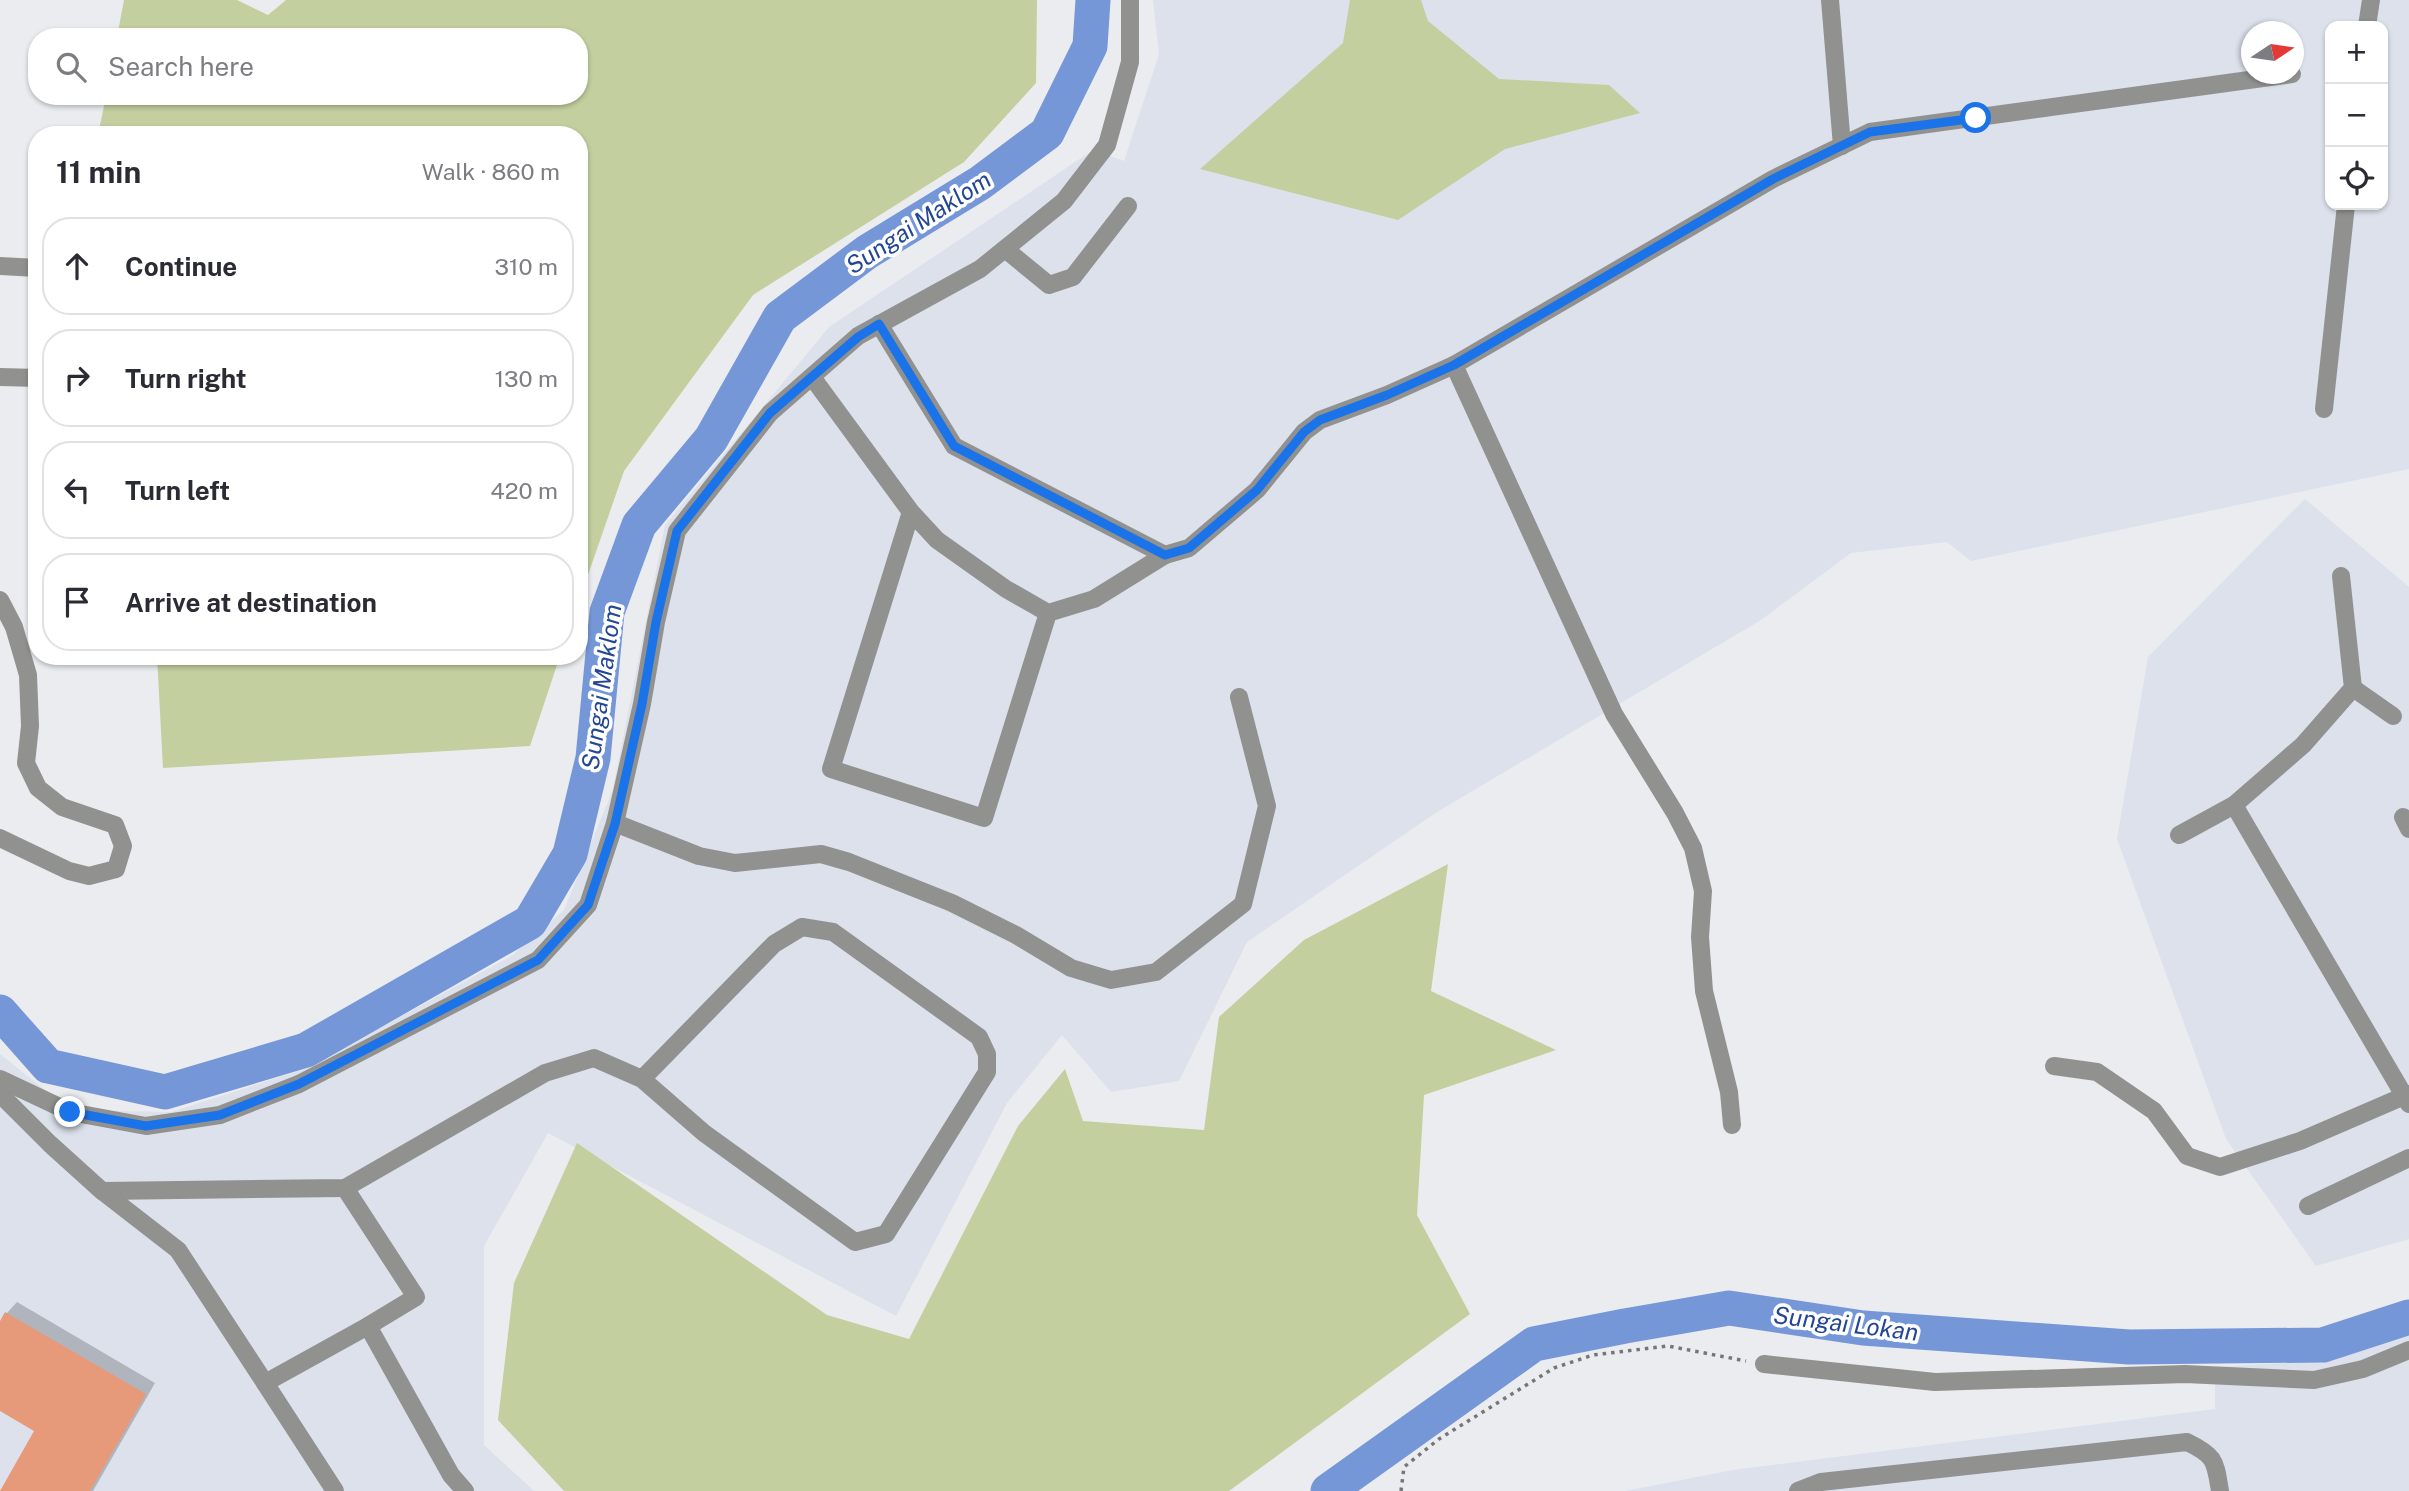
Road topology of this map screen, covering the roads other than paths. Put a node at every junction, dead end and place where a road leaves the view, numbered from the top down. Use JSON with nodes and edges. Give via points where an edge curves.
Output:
{"nodes":[{"id":1,"x":1130,"y":0,"type":"edge"},
{"id":2,"x":1830,"y":0,"type":"edge"},
{"id":3,"x":2371,"y":0,"type":"edge"},
{"id":4,"x":2368,"y":21,"type":"edge"},
{"id":5,"x":2241,"y":81,"type":"edge"},
{"id":6,"x":1842,"y":146,"type":"junction"},
{"id":7,"x":1128,"y":206,"type":"dead end"},
{"id":8,"x":2345,"y":210,"type":"edge"},
{"id":9,"x":1005,"y":249,"type":"junction"},
{"id":10,"x":0,"y":266,"type":"edge"},
{"id":11,"x":28,"y":268,"type":"edge"},
{"id":12,"x":879,"y":324,"type":"junction"},
{"id":13,"x":1454,"y":365,"type":"junction"},
{"id":14,"x":0,"y":377,"type":"edge"},
{"id":15,"x":28,"y":377,"type":"edge"},
{"id":16,"x":812,"y":377,"type":"junction"},
{"id":17,"x":2324,"y":409,"type":"dead end"},
{"id":18,"x":911,"y":512,"type":"junction"},
{"id":19,"x":1165,"y":555,"type":"junction"},
{"id":20,"x":2341,"y":576,"type":"dead end"},
{"id":21,"x":0,"y":600,"type":"edge"},
{"id":22,"x":1048,"y":613,"type":"junction"},
{"id":23,"x":2353,"y":688,"type":"junction"},
{"id":24,"x":1240,"y":697,"type":"dead end"},
{"id":25,"x":2393,"y":716,"type":"dead end"},
{"id":26,"x":2234,"y":805,"type":"junction"},
{"id":27,"x":615,"y":824,"type":"junction"},
{"id":28,"x":2179,"y":835,"type":"dead end"},
{"id":29,"x":0,"y":838,"type":"edge"},
{"id":30,"x":2054,"y":1066,"type":"dead end"},
{"id":31,"x":0,"y":1079,"type":"edge"},
{"id":32,"x":642,"y":1079,"type":"junction"},
{"id":33,"x":0,"y":1094,"type":"edge"},
{"id":34,"x":2407,"y":1098,"type":"edge"},
{"id":35,"x":1732,"y":1125,"type":"dead end"},
{"id":36,"x":2409,"y":1158,"type":"edge"},
{"id":37,"x":345,"y":1188,"type":"junction"},
{"id":38,"x":102,"y":1191,"type":"junction"},
{"id":39,"x":2308,"y":1206,"type":"dead end"},
{"id":40,"x":368,"y":1326,"type":"junction"},
{"id":41,"x":2409,"y":1350,"type":"edge"},
{"id":42,"x":1764,"y":1364,"type":"road end"},
{"id":43,"x":265,"y":1383,"type":"junction"},
{"id":44,"x":335,"y":1491,"type":"edge"},
{"id":45,"x":465,"y":1491,"type":"edge"},
{"id":46,"x":1798,"y":1491,"type":"edge"},
{"id":47,"x":2220,"y":1491,"type":"edge"}],
"edges":[{"from":1,"to":9,"type":"street","via":[[1130,62],[1107,145],[1064,201]]},
{"from":2,"to":6,"type":"street"},
{"from":3,"to":4,"type":"street"},
{"from":5,"to":6,"type":"street","via":[[1870,132]]},
{"from":6,"to":13,"type":"street","via":[[1773,179]]},
{"from":7,"to":9,"type":"street","via":[[1073,277],[1049,285]]},
{"from":8,"to":17,"type":"street"},
{"from":9,"to":12,"type":"street","via":[[980,269]]},
{"from":10,"to":11,"type":"street"},
{"from":12,"to":16,"type":"street"},
{"from":12,"to":19,"type":"street","via":[[954,446]]},
{"from":13,"to":19,"type":"street","via":[[1320,420],[1304,432],[1257,490],[1189,548]]},
{"from":13,"to":35,"type":"street","via":[[1609,703],[1693,848],[1703,891],[1704,991],[1729,1092]]},
{"from":14,"to":15,"type":"street"},
{"from":16,"to":18,"type":"street"},
{"from":16,"to":27,"type":"street","via":[[770,413],[677,531]]},
{"from":18,"to":22,"type":"street","via":[[937,540]]},
{"from":18,"to":22,"type":"street","via":[[831,769],[984,818]]},
{"from":19,"to":22,"type":"street","via":[[1094,599]]},
{"from":20,"to":23,"type":"street"},
{"from":21,"to":29,"type":"street","via":[[14,627],[28,675],[26,763],[38,788],[62,807],[115,825],[123,846],[116,869],[89,876]]},
{"from":23,"to":25,"type":"street"},
{"from":23,"to":26,"type":"street","via":[[2303,745]]},
{"from":24,"to":27,"type":"street","via":[[1267,806],[1243,904],[1156,972],[1111,980],[1071,968],[952,904],[849,862],[821,855],[735,863],[699,856]]},
{"from":26,"to":28,"type":"street"},
{"from":26,"to":34,"type":"street"},
{"from":27,"to":31,"type":"street","via":[[588,905],[538,960],[299,1084],[220,1115],[146,1126],[70,1112]]},
{"from":30,"to":34,"type":"street","via":[[2097,1072],[2154,1111],[2187,1156],[2220,1167]]},
{"from":32,"to":32,"type":"street","via":[[774,944],[803,927],[833,932],[979,1037],[987,1072],[886,1234],[855,1242],[704,1133]]},
{"from":32,"to":37,"type":"street","via":[[594,1058],[545,1073]]},
{"from":33,"to":38,"type":"street"},
{"from":36,"to":39,"type":"street"},
{"from":37,"to":38,"type":"street"},
{"from":37,"to":40,"type":"street","via":[[416,1297]]},
{"from":38,"to":43,"type":"street","via":[[178,1250]]},
{"from":40,"to":43,"type":"street"},
{"from":40,"to":45,"type":"street","via":[[451,1475]]},
{"from":41,"to":42,"type":"street","via":[[2364,1369],[2314,1380],[2185,1374],[1935,1382]]},
{"from":43,"to":44,"type":"street"},
{"from":46,"to":47,"type":"street","via":[[1821,1482],[2187,1442],[2214,1459]]}]}
